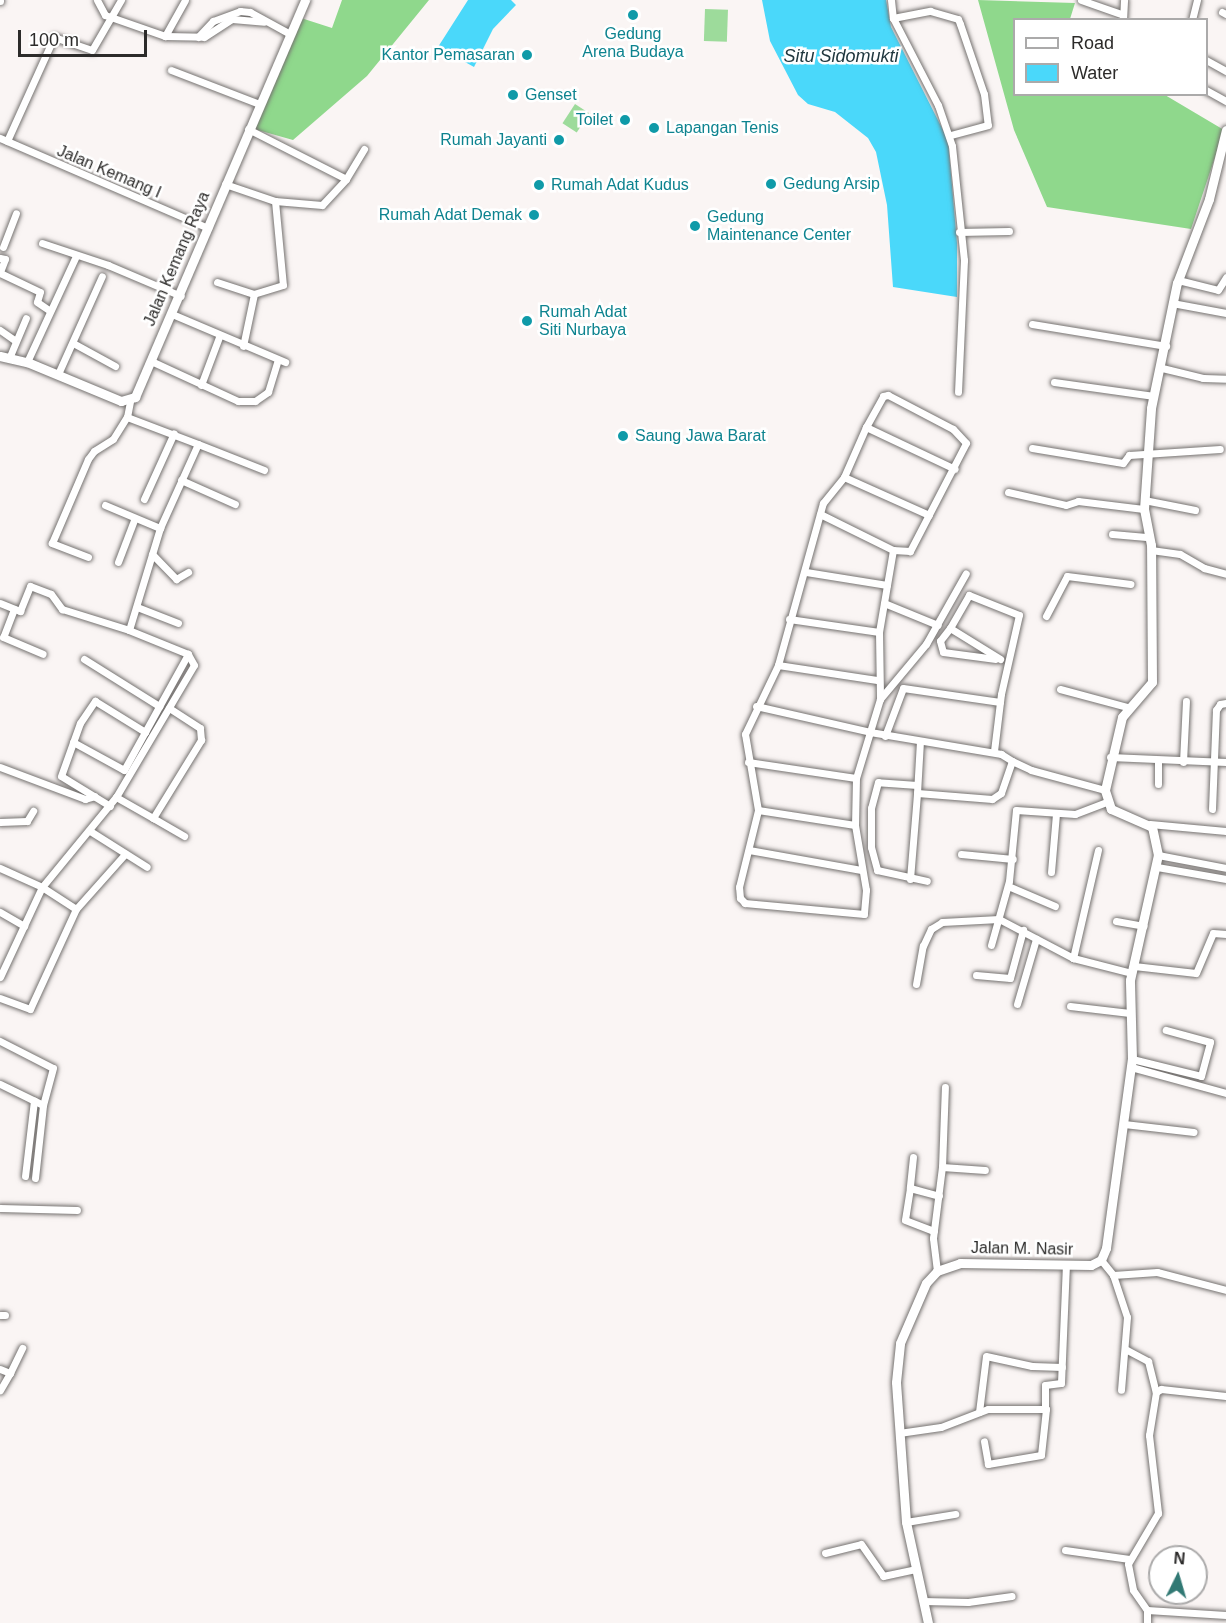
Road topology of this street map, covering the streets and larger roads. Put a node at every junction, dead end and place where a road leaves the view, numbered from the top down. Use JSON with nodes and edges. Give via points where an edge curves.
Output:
{"nodes":[{"id":1,"x":97,"y":0,"type":"edge"},
{"id":2,"x":121,"y":0,"type":"edge"},
{"id":3,"x":185,"y":0,"type":"edge"},
{"id":4,"x":305,"y":0,"type":"edge"},
{"id":5,"x":891,"y":0,"type":"edge"},
{"id":6,"x":1081,"y":0,"type":"edge"},
{"id":7,"x":1124,"y":0,"type":"edge"},
{"id":8,"x":1197,"y":0,"type":"edge"},
{"id":9,"x":1103,"y":3,"type":"edge"},
{"id":10,"x":1122,"y":17,"type":"edge"},
{"id":11,"x":112,"y":18,"type":"junction"},
{"id":12,"x":893,"y":18,"type":"junction"},
{"id":13,"x":1192,"y":18,"type":"edge"},
{"id":14,"x":290,"y":34,"type":"junction"},
{"id":15,"x":165,"y":36,"type":"junction"},
{"id":16,"x":1208,"y":61,"type":"edge"},
{"id":17,"x":171,"y":70,"type":"dead end"},
{"id":18,"x":1226,"y":71,"type":"edge"},
{"id":19,"x":1208,"y":91,"type":"edge"},
{"id":20,"x":1226,"y":101,"type":"edge"},
{"id":21,"x":259,"y":104,"type":"junction"},
{"id":22,"x":248,"y":129,"type":"junction"},
{"id":23,"x":1226,"y":130,"type":"edge"},
{"id":24,"x":951,"y":135,"type":"junction"},
{"id":25,"x":4,"y":140,"type":"edge"},
{"id":26,"x":364,"y":149,"type":"dead end"},
{"id":27,"x":1224,"y":152,"type":"edge"},
{"id":28,"x":346,"y":179,"type":"junction"},
{"id":29,"x":225,"y":184,"type":"junction"},
{"id":30,"x":275,"y":201,"type":"junction"},
{"id":31,"x":16,"y":213,"type":"dead end"},
{"id":32,"x":0,"y":226,"type":"edge"},
{"id":33,"x":207,"y":228,"type":"junction"},
{"id":34,"x":9,"y":230,"type":"junction"},
{"id":35,"x":1009,"y":231,"type":"dead end"},
{"id":36,"x":959,"y":232,"type":"junction"},
{"id":37,"x":42,"y":243,"type":"dead end"},
{"id":38,"x":3,"y":248,"type":"dead end"},
{"id":39,"x":76,"y":256,"type":"junction"},
{"id":40,"x":0,"y":258,"type":"edge"},
{"id":41,"x":0,"y":273,"type":"edge"},
{"id":42,"x":102,"y":276,"type":"dead end"},
{"id":43,"x":1226,"y":276,"type":"edge"},
{"id":44,"x":1178,"y":280,"type":"junction"},
{"id":45,"x":218,"y":282,"type":"dead end"},
{"id":46,"x":254,"y":294,"type":"junction"},
{"id":47,"x":181,"y":296,"type":"junction"},
{"id":48,"x":1173,"y":303,"type":"junction"},
{"id":49,"x":49,"y":310,"type":"junction"},
{"id":50,"x":1226,"y":313,"type":"edge"},
{"id":51,"x":172,"y":314,"type":"junction"},
{"id":52,"x":26,"y":318,"type":"dead end"},
{"id":53,"x":1032,"y":324,"type":"dead end"},
{"id":54,"x":0,"y":330,"type":"edge"},
{"id":55,"x":219,"y":337,"type":"junction"},
{"id":56,"x":16,"y":341,"type":"junction"},
{"id":57,"x":72,"y":343,"type":"junction"},
{"id":58,"x":243,"y":345,"type":"junction"},
{"id":59,"x":1166,"y":346,"type":"junction"},
{"id":60,"x":5,"y":356,"type":"edge"},
{"id":61,"x":151,"y":361,"type":"junction"},
{"id":62,"x":27,"y":362,"type":"junction"},
{"id":63,"x":115,"y":366,"type":"dead end"},
{"id":64,"x":1162,"y":368,"type":"junction"},
{"id":65,"x":58,"y":374,"type":"junction"},
{"id":66,"x":1226,"y":380,"type":"edge"},
{"id":67,"x":1054,"y":382,"type":"dead end"},
{"id":68,"x":201,"y":385,"type":"junction"},
{"id":69,"x":958,"y":392,"type":"dead end"},
{"id":70,"x":1154,"y":396,"type":"junction"},
{"id":71,"x":130,"y":401,"type":"junction"},
{"id":72,"x":127,"y":417,"type":"junction"},
{"id":73,"x":866,"y":427,"type":"junction"},
{"id":74,"x":174,"y":434,"type":"junction"},
{"id":75,"x":198,"y":444,"type":"junction"},
{"id":76,"x":1032,"y":448,"type":"dead end"},
{"id":77,"x":1220,"y":449,"type":"dead end"},
{"id":78,"x":1148,"y":453,"type":"junction"},
{"id":79,"x":264,"y":470,"type":"dead end"},
{"id":80,"x":955,"y":470,"type":"junction"},
{"id":81,"x":844,"y":477,"type":"junction"},
{"id":82,"x":181,"y":480,"type":"junction"},
{"id":83,"x":1008,"y":492,"type":"dead end"},
{"id":84,"x":144,"y":500,"type":"dead end"},
{"id":85,"x":235,"y":504,"type":"dead end"},
{"id":86,"x":1144,"y":504,"type":"junction"},
{"id":87,"x":105,"y":505,"type":"dead end"},
{"id":88,"x":1195,"y":510,"type":"dead end"},
{"id":89,"x":820,"y":514,"type":"junction"},
{"id":90,"x":929,"y":515,"type":"junction"},
{"id":91,"x":134,"y":520,"type":"junction"},
{"id":92,"x":160,"y":528,"type":"junction"},
{"id":93,"x":1112,"y":534,"type":"dead end"},
{"id":94,"x":1149,"y":537,"type":"junction"},
{"id":95,"x":893,"y":550,"type":"junction"},
{"id":96,"x":1151,"y":550,"type":"junction"},
{"id":97,"x":152,"y":554,"type":"junction"},
{"id":98,"x":88,"y":557,"type":"dead end"},
{"id":99,"x":118,"y":562,"type":"dead end"},
{"id":100,"x":188,"y":572,"type":"dead end"},
{"id":101,"x":806,"y":572,"type":"junction"},
{"id":102,"x":966,"y":573,"type":"dead end"},
{"id":103,"x":1226,"y":574,"type":"edge"},
{"id":104,"x":1131,"y":584,"type":"dead end"},
{"id":105,"x":887,"y":585,"type":"junction"},
{"id":106,"x":0,"y":603,"type":"edge"},
{"id":107,"x":884,"y":603,"type":"junction"},
{"id":108,"x":137,"y":607,"type":"junction"},
{"id":109,"x":14,"y":609,"type":"junction"},
{"id":110,"x":1046,"y":616,"type":"dead end"},
{"id":111,"x":789,"y":620,"type":"junction"},
{"id":112,"x":178,"y":623,"type":"dead end"},
{"id":113,"x":938,"y":625,"type":"junction"},
{"id":114,"x":950,"y":628,"type":"junction"},
{"id":115,"x":129,"y":630,"type":"junction"},
{"id":116,"x":879,"y":633,"type":"junction"},
{"id":117,"x":43,"y":654,"type":"dead end"},
{"id":118,"x":188,"y":654,"type":"junction"},
{"id":119,"x":84,"y":659,"type":"dead end"},
{"id":120,"x":1000,"y":659,"type":"junction"},
{"id":121,"x":1008,"y":660,"type":"junction"},
{"id":122,"x":778,"y":664,"type":"junction"},
{"id":123,"x":877,"y":680,"type":"junction"},
{"id":124,"x":1060,"y":689,"type":"dead end"},
{"id":125,"x":880,"y":699,"type":"junction"},
{"id":126,"x":1186,"y":701,"type":"dead end"},
{"id":127,"x":1000,"y":702,"type":"junction"},
{"id":128,"x":1226,"y":703,"type":"edge"},
{"id":129,"x":159,"y":706,"type":"junction"},
{"id":130,"x":756,"y":706,"type":"junction"},
{"id":131,"x":1126,"y":707,"type":"junction"},
{"id":132,"x":169,"y":708,"type":"junction"},
{"id":133,"x":146,"y":732,"type":"junction"},
{"id":134,"x":870,"y":732,"type":"junction"},
{"id":135,"x":885,"y":736,"type":"junction"},
{"id":136,"x":920,"y":741,"type":"junction"},
{"id":137,"x":73,"y":742,"type":"junction"},
{"id":138,"x":994,"y":751,"type":"junction"},
{"id":139,"x":1110,"y":757,"type":"junction"},
{"id":140,"x":1012,"y":761,"type":"junction"},
{"id":141,"x":1158,"y":761,"type":"junction"},
{"id":142,"x":747,"y":762,"type":"junction"},
{"id":143,"x":1183,"y":762,"type":"junction"},
{"id":144,"x":1214,"y":762,"type":"junction"},
{"id":145,"x":1226,"y":762,"type":"edge"},
{"id":146,"x":0,"y":768,"type":"edge"},
{"id":147,"x":856,"y":778,"type":"junction"},
{"id":148,"x":1158,"y":784,"type":"dead end"},
{"id":149,"x":917,"y":785,"type":"junction"},
{"id":150,"x":1105,"y":790,"type":"junction"},
{"id":151,"x":917,"y":793,"type":"junction"},
{"id":152,"x":95,"y":796,"type":"junction"},
{"id":153,"x":116,"y":797,"type":"junction"},
{"id":154,"x":1106,"y":802,"type":"junction"},
{"id":155,"x":110,"y":806,"type":"junction"},
{"id":156,"x":1212,"y":809,"type":"dead end"},
{"id":157,"x":758,"y":810,"type":"junction"},
{"id":158,"x":33,"y":811,"type":"dead end"},
{"id":159,"x":1056,"y":814,"type":"junction"},
{"id":160,"x":153,"y":818,"type":"junction"},
{"id":161,"x":0,"y":822,"type":"edge"},
{"id":162,"x":1150,"y":824,"type":"junction"},
{"id":163,"x":855,"y":825,"type":"junction"},
{"id":164,"x":90,"y":831,"type":"junction"},
{"id":165,"x":1226,"y":831,"type":"edge"},
{"id":166,"x":184,"y":836,"type":"dead end"},
{"id":167,"x":749,"y":850,"type":"junction"},
{"id":168,"x":1098,"y":850,"type":"dead end"},
{"id":169,"x":125,"y":854,"type":"junction"},
{"id":170,"x":962,"y":854,"type":"dead end"},
{"id":171,"x":1158,"y":855,"type":"junction"},
{"id":172,"x":1013,"y":859,"type":"junction"},
{"id":173,"x":147,"y":867,"type":"dead end"},
{"id":174,"x":1157,"y":867,"type":"junction"},
{"id":175,"x":0,"y":868,"type":"edge"},
{"id":176,"x":1226,"y":868,"type":"edge"},
{"id":177,"x":861,"y":870,"type":"junction"},
{"id":178,"x":1051,"y":872,"type":"dead end"},
{"id":179,"x":910,"y":879,"type":"junction"},
{"id":180,"x":1226,"y":879,"type":"edge"},
{"id":181,"x":927,"y":881,"type":"dead end"},
{"id":182,"x":1008,"y":886,"type":"junction"},
{"id":183,"x":42,"y":887,"type":"junction"},
{"id":184,"x":1055,"y":906,"type":"dead end"},
{"id":185,"x":76,"y":909,"type":"junction"},
{"id":186,"x":0,"y":912,"type":"edge"},
{"id":187,"x":999,"y":919,"type":"junction"},
{"id":188,"x":1116,"y":921,"type":"dead end"},
{"id":189,"x":24,"y":926,"type":"junction"},
{"id":190,"x":1144,"y":926,"type":"junction"},
{"id":191,"x":1023,"y":930,"type":"junction"},
{"id":192,"x":1226,"y":934,"type":"edge"},
{"id":193,"x":1036,"y":939,"type":"junction"},
{"id":194,"x":991,"y":945,"type":"dead end"},
{"id":195,"x":1073,"y":958,"type":"junction"},
{"id":196,"x":1133,"y":969,"type":"junction"},
{"id":197,"x":976,"y":975,"type":"dead end"},
{"id":198,"x":0,"y":977,"type":"edge"},
{"id":199,"x":916,"y":984,"type":"dead end"},
{"id":200,"x":0,"y":998,"type":"edge"},
{"id":201,"x":1017,"y":1004,"type":"dead end"},
{"id":202,"x":1070,"y":1006,"type":"dead end"},
{"id":203,"x":1130,"y":1013,"type":"junction"},
{"id":204,"x":1166,"y":1030,"type":"dead end"},
{"id":205,"x":0,"y":1041,"type":"edge"},
{"id":206,"x":1132,"y":1063,"type":"junction"},
{"id":207,"x":0,"y":1084,"type":"edge"},
{"id":208,"x":945,"y":1087,"type":"dead end"},
{"id":209,"x":1226,"y":1093,"type":"edge"},
{"id":210,"x":34,"y":1101,"type":"junction"},
{"id":211,"x":43,"y":1105,"type":"junction"},
{"id":212,"x":1124,"y":1124,"type":"junction"},
{"id":213,"x":1194,"y":1132,"type":"dead end"},
{"id":214,"x":913,"y":1157,"type":"dead end"},
{"id":215,"x":942,"y":1167,"type":"junction"},
{"id":216,"x":985,"y":1170,"type":"dead end"},
{"id":217,"x":25,"y":1176,"type":"dead end"},
{"id":218,"x":35,"y":1178,"type":"dead end"},
{"id":219,"x":910,"y":1188,"type":"junction"},
{"id":220,"x":939,"y":1196,"type":"junction"},
{"id":221,"x":0,"y":1208,"type":"edge"},
{"id":222,"x":77,"y":1210,"type":"dead end"},
{"id":223,"x":934,"y":1231,"type":"junction"},
{"id":224,"x":1101,"y":1260,"type":"junction"},
{"id":225,"x":1066,"y":1264,"type":"junction"},
{"id":226,"x":937,"y":1271,"type":"junction"},
{"id":227,"x":1113,"y":1275,"type":"junction"},
{"id":228,"x":1226,"y":1290,"type":"edge"},
{"id":229,"x":22,"y":1348,"type":"dead end"},
{"id":230,"x":1127,"y":1350,"type":"junction"},
{"id":231,"x":1062,"y":1367,"type":"junction"},
{"id":232,"x":0,"y":1369,"type":"edge"},
{"id":233,"x":10,"y":1373,"type":"junction"},
{"id":234,"x":0,"y":1390,"type":"edge"},
{"id":235,"x":1121,"y":1390,"type":"dead end"},
{"id":236,"x":1156,"y":1392,"type":"junction"},
{"id":237,"x":1226,"y":1396,"type":"edge"},
{"id":238,"x":1045,"y":1408,"type":"junction"},
{"id":239,"x":979,"y":1412,"type":"junction"},
{"id":240,"x":899,"y":1433,"type":"junction"},
{"id":241,"x":984,"y":1441,"type":"dead end"},
{"id":242,"x":955,"y":1514,"type":"dead end"},
{"id":243,"x":906,"y":1522,"type":"junction"},
{"id":244,"x":1065,"y":1550,"type":"dead end"},
{"id":245,"x":825,"y":1553,"type":"dead end"},
{"id":246,"x":1129,"y":1559,"type":"junction"},
{"id":247,"x":915,"y":1569,"type":"junction"},
{"id":248,"x":1012,"y":1596,"type":"dead end"},
{"id":249,"x":923,"y":1601,"type":"junction"},
{"id":250,"x":1147,"y":1610,"type":"junction"},
{"id":251,"x":1226,"y":1615,"type":"edge"},
{"id":252,"x":928,"y":1623,"type":"edge"},
{"id":253,"x":1147,"y":1623,"type":"edge"}],
"edges":[{"from":1,"to":11,"type":"street","via":[[99,8]]},
{"from":2,"to":11,"type":"street"},
{"from":3,"to":15,"type":"street"},
{"from":4,"to":14,"type":"street","name":"Jalan Kemang Raya"},
{"from":5,"to":12,"type":"street"},
{"from":6,"to":9,"type":"street"},
{"from":7,"to":10,"type":"street"},
{"from":8,"to":13,"type":"street"},
{"from":9,"to":10,"type":"street"},
{"from":11,"to":15,"type":"street"},
{"from":11,"to":25,"type":"street","via":[[92,50],[54,37]]},
{"from":12,"to":24,"type":"street"},
{"from":12,"to":24,"type":"street","via":[[930,11],[958,19],[984,94],[988,125]]},
{"from":14,"to":15,"type":"street","via":[[250,12],[231,16],[198,37]]},
{"from":14,"to":21,"type":"street","name":"Jalan Kemang Raya"},
{"from":16,"to":18,"type":"street"},
{"from":17,"to":21,"type":"street"},
{"from":19,"to":20,"type":"street"},
{"from":21,"to":22,"type":"street","name":"Jalan Kemang Raya"},
{"from":22,"to":28,"type":"street"},
{"from":22,"to":29,"type":"street","name":"Jalan Kemang Raya"},
{"from":23,"to":27,"type":"street"},
{"from":24,"to":36,"type":"street"},
{"from":25,"to":33,"type":"street","name":"Jalan Kemang I"},
{"from":26,"to":28,"type":"street"},
{"from":27,"to":44,"type":"street"},
{"from":28,"to":30,"type":"street","via":[[322,205]]},
{"from":29,"to":30,"type":"street"},
{"from":29,"to":33,"type":"street","name":"Jalan Kemang Raya"},
{"from":30,"to":46,"type":"street","via":[[283,285]]},
{"from":31,"to":34,"type":"street"},
{"from":32,"to":34,"type":"street"},
{"from":33,"to":47,"type":"street","name":"Jalan Kemang Raya"},
{"from":34,"to":38,"type":"street"},
{"from":35,"to":36,"type":"street"},
{"from":36,"to":69,"type":"street","via":[[964,260]]},
{"from":37,"to":39,"type":"street"},
{"from":39,"to":47,"type":"street","via":[[108,264]]},
{"from":39,"to":49,"type":"street"},
{"from":40,"to":41,"type":"street","via":[[5,259]]},
{"from":41,"to":49,"type":"street","via":[[40,292],[37,302]]},
{"from":42,"to":57,"type":"street"},
{"from":43,"to":44,"type":"street","via":[[1218,290]]},
{"from":44,"to":48,"type":"street"},
{"from":45,"to":46,"type":"street"},
{"from":46,"to":58,"type":"street"},
{"from":47,"to":51,"type":"street","name":"Jalan Kemang Raya"},
{"from":48,"to":50,"type":"street"},
{"from":48,"to":59,"type":"street"},
{"from":49,"to":62,"type":"street"},
{"from":51,"to":55,"type":"street"},
{"from":51,"to":61,"type":"street","name":"Jalan Kemang Raya"},
{"from":52,"to":56,"type":"street"},
{"from":53,"to":59,"type":"street"},
{"from":54,"to":56,"type":"street"},
{"from":55,"to":58,"type":"street"},
{"from":55,"to":68,"type":"street"},
{"from":56,"to":60,"type":"street"},
{"from":57,"to":63,"type":"street"},
{"from":57,"to":65,"type":"street"},
{"from":58,"to":68,"type":"street","via":[[281,360],[268,392],[255,401],[238,401]]},
{"from":59,"to":64,"type":"street"},
{"from":60,"to":62,"type":"street"},
{"from":61,"to":68,"type":"street"},
{"from":61,"to":71,"type":"street","name":"Jalan Kemang Raya"},
{"from":62,"to":65,"type":"street"},
{"from":64,"to":66,"type":"street"},
{"from":64,"to":70,"type":"street"},
{"from":65,"to":71,"type":"street","via":[[121,401]]},
{"from":67,"to":70,"type":"street"},
{"from":70,"to":78,"type":"street"},
{"from":71,"to":72,"type":"street"},
{"from":72,"to":74,"type":"street"},
{"from":72,"to":98,"type":"street","via":[[113,439],[88,459],[52,543]]},
{"from":73,"to":80,"type":"street"},
{"from":73,"to":80,"type":"street","via":[[883,396],[888,395],[961,435],[966,446]]},
{"from":73,"to":81,"type":"street"},
{"from":74,"to":75,"type":"street"},
{"from":74,"to":84,"type":"street"},
{"from":75,"to":79,"type":"street"},
{"from":75,"to":82,"type":"street"},
{"from":76,"to":78,"type":"street","via":[[1123,462],[1129,455]]},
{"from":77,"to":78,"type":"street"},
{"from":78,"to":86,"type":"street"},
{"from":80,"to":90,"type":"street"},
{"from":81,"to":89,"type":"street"},
{"from":81,"to":90,"type":"street"},
{"from":82,"to":85,"type":"street"},
{"from":82,"to":92,"type":"street"},
{"from":83,"to":86,"type":"street","via":[[1066,505],[1078,501]]},
{"from":86,"to":88,"type":"street"},
{"from":86,"to":94,"type":"street"},
{"from":87,"to":91,"type":"street"},
{"from":89,"to":95,"type":"street"},
{"from":89,"to":101,"type":"street"},
{"from":90,"to":95,"type":"street","via":[[910,551]]},
{"from":91,"to":92,"type":"street"},
{"from":91,"to":99,"type":"street"},
{"from":92,"to":97,"type":"street"},
{"from":93,"to":94,"type":"street"},
{"from":94,"to":96,"type":"street"},
{"from":95,"to":105,"type":"street"},
{"from":96,"to":103,"type":"street","via":[[1180,554],[1204,568]]},
{"from":96,"to":131,"type":"street","via":[[1152,682]]},
{"from":97,"to":100,"type":"street","via":[[176,579]]},
{"from":97,"to":108,"type":"street"},
{"from":101,"to":105,"type":"street"},
{"from":101,"to":111,"type":"street"},
{"from":102,"to":113,"type":"street"},
{"from":104,"to":110,"type":"street","via":[[1067,576]]},
{"from":105,"to":107,"type":"street"},
{"from":106,"to":109,"type":"street"},
{"from":107,"to":113,"type":"street"},
{"from":107,"to":116,"type":"street"},
{"from":108,"to":112,"type":"street"},
{"from":108,"to":115,"type":"street"},
{"from":109,"to":115,"type":"street","via":[[20,611],[30,586],[51,594],[62,609]]},
{"from":109,"to":117,"type":"street","via":[[3,637]]},
{"from":111,"to":116,"type":"street"},
{"from":111,"to":122,"type":"street"},
{"from":113,"to":125,"type":"street"},
{"from":114,"to":120,"type":"street"},
{"from":114,"to":120,"type":"street","via":[[940,642],[944,652]]},
{"from":114,"to":121,"type":"street","via":[[969,595],[1019,615]]},
{"from":115,"to":118,"type":"street"},
{"from":116,"to":123,"type":"street"},
{"from":118,"to":129,"type":"street"},
{"from":118,"to":132,"type":"street","via":[[194,665]]},
{"from":119,"to":129,"type":"street"},
{"from":120,"to":121,"type":"street"},
{"from":121,"to":127,"type":"street"},
{"from":122,"to":123,"type":"street"},
{"from":122,"to":130,"type":"street"},
{"from":123,"to":125,"type":"street"},
{"from":124,"to":131,"type":"street"},
{"from":125,"to":134,"type":"street"},
{"from":126,"to":143,"type":"street"},
{"from":127,"to":135,"type":"street","via":[[903,688]]},
{"from":127,"to":138,"type":"street"},
{"from":128,"to":144,"type":"street","via":[[1216,710]]},
{"from":129,"to":133,"type":"street"},
{"from":130,"to":134,"type":"street"},
{"from":130,"to":142,"type":"street","via":[[745,734]]},
{"from":131,"to":139,"type":"street"},
{"from":132,"to":153,"type":"street"},
{"from":132,"to":160,"type":"street","via":[[202,733]]},
{"from":133,"to":137,"type":"street","via":[[124,770]]},
{"from":133,"to":137,"type":"street","via":[[95,701]]},
{"from":134,"to":135,"type":"street"},
{"from":134,"to":147,"type":"street"},
{"from":135,"to":136,"type":"street"},
{"from":136,"to":138,"type":"street"},
{"from":136,"to":149,"type":"street"},
{"from":137,"to":152,"type":"street","via":[[61,776]]},
{"from":138,"to":140,"type":"street"},
{"from":139,"to":141,"type":"street"},
{"from":139,"to":150,"type":"street"},
{"from":140,"to":150,"type":"street"},
{"from":140,"to":151,"type":"street","via":[[1001,793],[992,799]]},
{"from":141,"to":143,"type":"street"},
{"from":141,"to":148,"type":"street"},
{"from":142,"to":147,"type":"street"},
{"from":142,"to":157,"type":"street"},
{"from":143,"to":144,"type":"street"},
{"from":144,"to":145,"type":"street"},
{"from":144,"to":156,"type":"street"},
{"from":146,"to":152,"type":"street","via":[[85,799]]},
{"from":147,"to":163,"type":"street"},
{"from":149,"to":151,"type":"street"},
{"from":149,"to":179,"type":"street","via":[[878,782],[871,808],[871,847],[877,870]]},
{"from":150,"to":154,"type":"street"},
{"from":151,"to":179,"type":"street"},
{"from":152,"to":155,"type":"street"},
{"from":153,"to":155,"type":"street"},
{"from":153,"to":160,"type":"street"},
{"from":154,"to":159,"type":"street","via":[[1085,813]]},
{"from":154,"to":162,"type":"street","via":[[1117,813]]},
{"from":155,"to":164,"type":"street"},
{"from":157,"to":163,"type":"street"},
{"from":157,"to":167,"type":"street"},
{"from":158,"to":161,"type":"street","via":[[27,821]]},
{"from":159,"to":172,"type":"street","via":[[1016,810]]},
{"from":159,"to":178,"type":"street"},
{"from":160,"to":166,"type":"street"},
{"from":162,"to":165,"type":"street"},
{"from":162,"to":171,"type":"street"},
{"from":163,"to":177,"type":"street"},
{"from":164,"to":169,"type":"street"},
{"from":164,"to":183,"type":"street"},
{"from":167,"to":177,"type":"street"},
{"from":167,"to":177,"type":"street","via":[[739,887],[745,903],[859,915],[866,910]]},
{"from":168,"to":195,"type":"street"},
{"from":169,"to":173,"type":"street"},
{"from":169,"to":185,"type":"street"},
{"from":170,"to":172,"type":"street"},
{"from":171,"to":174,"type":"street"},
{"from":171,"to":176,"type":"street"},
{"from":172,"to":182,"type":"street"},
{"from":174,"to":180,"type":"street"},
{"from":174,"to":190,"type":"street"},
{"from":175,"to":183,"type":"street"},
{"from":179,"to":181,"type":"street"},
{"from":182,"to":184,"type":"street"},
{"from":182,"to":187,"type":"street"},
{"from":183,"to":185,"type":"street"},
{"from":183,"to":189,"type":"street"},
{"from":185,"to":200,"type":"street","via":[[30,1009]]},
{"from":186,"to":189,"type":"street"},
{"from":187,"to":191,"type":"street"},
{"from":187,"to":194,"type":"street"},
{"from":187,"to":199,"type":"street","via":[[936,925],[919,955]]},
{"from":188,"to":190,"type":"street"},
{"from":189,"to":198,"type":"street"},
{"from":190,"to":196,"type":"street"},
{"from":191,"to":193,"type":"street"},
{"from":191,"to":197,"type":"street","via":[[1010,978]]},
{"from":192,"to":196,"type":"street","via":[[1214,933],[1196,974]]},
{"from":193,"to":195,"type":"street"},
{"from":193,"to":201,"type":"street"},
{"from":195,"to":196,"type":"street"},
{"from":196,"to":203,"type":"street"},
{"from":202,"to":203,"type":"street"},
{"from":203,"to":206,"type":"street"},
{"from":204,"to":206,"type":"street","via":[[1210,1042],[1200,1077]]},
{"from":205,"to":211,"type":"street","via":[[53,1068]]},
{"from":206,"to":209,"type":"street"},
{"from":206,"to":212,"type":"street"},
{"from":207,"to":210,"type":"street"},
{"from":208,"to":215,"type":"street"},
{"from":210,"to":211,"type":"street"},
{"from":210,"to":217,"type":"street"},
{"from":211,"to":218,"type":"street"},
{"from":212,"to":213,"type":"street"},
{"from":212,"to":224,"type":"street","via":[[1107,1248]]},
{"from":214,"to":219,"type":"street"},
{"from":215,"to":216,"type":"street"},
{"from":215,"to":220,"type":"street"},
{"from":219,"to":220,"type":"street"},
{"from":219,"to":223,"type":"street","via":[[905,1220]]},
{"from":220,"to":223,"type":"street"},
{"from":221,"to":222,"type":"street"},
{"from":223,"to":226,"type":"street"},
{"from":224,"to":225,"type":"street","name":"Jalan M. Nasir","via":[[1087,1265]]},
{"from":224,"to":227,"type":"street"},
{"from":225,"to":226,"type":"street","name":"Jalan M. Nasir","via":[[982,1262],[950,1265]]},
{"from":225,"to":231,"type":"street"},
{"from":226,"to":240,"type":"street","via":[[926,1283],[900,1343],[896,1371]]},
{"from":227,"to":228,"type":"street","via":[[1157,1272]]},
{"from":227,"to":230,"type":"street","via":[[1127,1317]]},
{"from":229,"to":233,"type":"street"},
{"from":230,"to":235,"type":"street"},
{"from":230,"to":236,"type":"street","via":[[1148,1361]]},
{"from":231,"to":238,"type":"street","via":[[1061,1383],[1045,1385]]},
{"from":231,"to":239,"type":"street","via":[[1032,1366],[986,1356]]},
{"from":232,"to":233,"type":"street"},
{"from":233,"to":234,"type":"street"},
{"from":236,"to":237,"type":"street","via":[[1161,1389]]},
{"from":236,"to":246,"type":"street","via":[[1149,1435],[1158,1513],[1154,1526]]},
{"from":238,"to":239,"type":"street"},
{"from":238,"to":241,"type":"street","via":[[1041,1455],[988,1464]]},
{"from":239,"to":240,"type":"street","via":[[941,1427]]},
{"from":240,"to":243,"type":"street"},
{"from":242,"to":243,"type":"street"},
{"from":243,"to":247,"type":"street"},
{"from":244,"to":246,"type":"street"},
{"from":245,"to":247,"type":"street","via":[[861,1544],[883,1576]]},
{"from":246,"to":250,"type":"street","via":[[1130,1583]]},
{"from":247,"to":249,"type":"street"},
{"from":248,"to":249,"type":"street","via":[[972,1602]]},
{"from":249,"to":252,"type":"street"},
{"from":250,"to":251,"type":"street"},
{"from":250,"to":253,"type":"street"}]}
